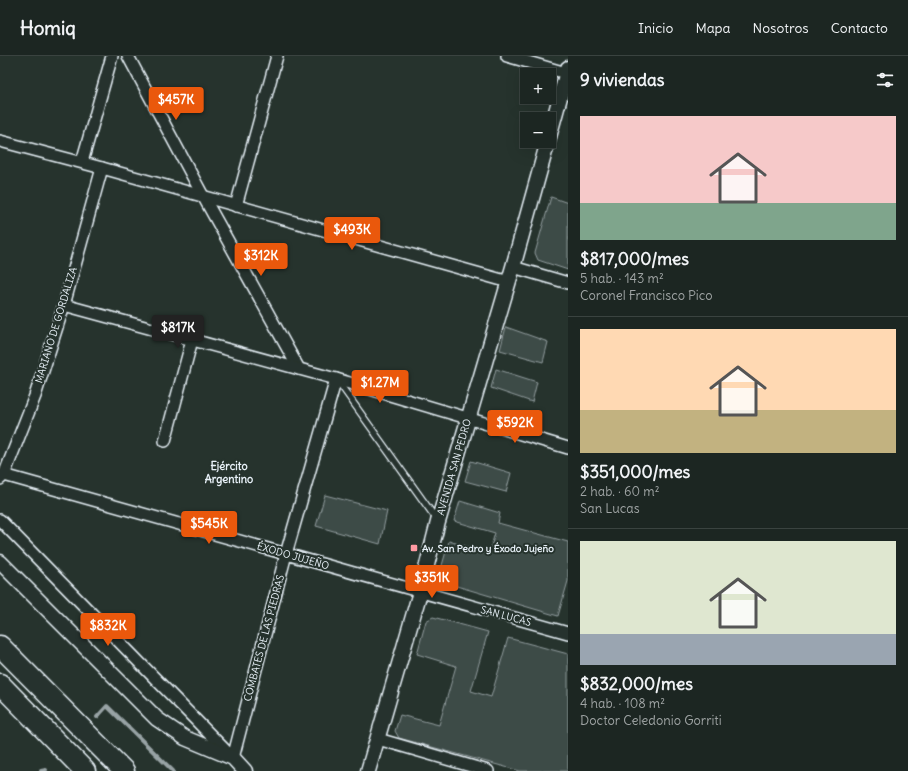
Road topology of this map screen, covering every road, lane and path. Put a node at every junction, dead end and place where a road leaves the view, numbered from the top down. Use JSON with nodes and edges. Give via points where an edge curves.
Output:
{"nodes":[{"id":1,"x":112,"y":56,"type":"edge"},
{"id":2,"x":128,"y":56,"type":"edge"},
{"id":3,"x":277,"y":56,"type":"edge"},
{"id":4,"x":507,"y":56,"type":"edge"},
{"id":5,"x":567,"y":70,"type":"edge"},
{"id":6,"x":556,"y":112,"type":"edge"},
{"id":7,"x":0,"y":141,"type":"edge"},
{"id":8,"x":546,"y":148,"type":"edge"},
{"id":9,"x":82,"y":162,"type":"junction"},
{"id":10,"x":102,"y":168,"type":"junction"},
{"id":11,"x":203,"y":196,"type":"junction"},
{"id":12,"x":236,"y":206,"type":"junction"},
{"id":13,"x":513,"y":268,"type":"junction"},
{"id":14,"x":508,"y":282,"type":"junction"},
{"id":15,"x":568,"y":283,"type":"edge"},
{"id":16,"x":64,"y":305,"type":"junction"},
{"id":17,"x":192,"y":340,"type":"junction"},
{"id":18,"x":299,"y":369,"type":"junction"},
{"id":19,"x":336,"y":379,"type":"junction"},
{"id":20,"x":468,"y":419,"type":"junction"},
{"id":21,"x":165,"y":441,"type":"dead end"},
{"id":22,"x":568,"y":448,"type":"edge"},
{"id":23,"x":2,"y":477,"type":"edge"},
{"id":24,"x":0,"y":520,"type":"edge"},
{"id":25,"x":438,"y":522,"type":"junction"},
{"id":26,"x":286,"y":554,"type":"junction"},
{"id":27,"x":0,"y":562,"type":"edge"},
{"id":28,"x":420,"y":592,"type":"junction"},
{"id":29,"x":568,"y":633,"type":"edge"},
{"id":30,"x":0,"y":646,"type":"edge"},
{"id":31,"x":0,"y":684,"type":"edge"},
{"id":32,"x":378,"y":739,"type":"junction"},
{"id":33,"x":233,"y":758,"type":"junction"},
{"id":34,"x":85,"y":771,"type":"edge"},
{"id":35,"x":124,"y":771,"type":"edge"},
{"id":36,"x":245,"y":771,"type":"edge"},
{"id":37,"x":368,"y":771,"type":"edge"},
{"id":38,"x":488,"y":771,"type":"edge"}],
"edges":[{"from":1,"to":9,"type":"street"},
{"from":2,"to":11,"type":"street"},
{"from":3,"to":12,"type":"street"},
{"from":4,"to":5,"type":"street"},
{"from":5,"to":6,"type":"street"},
{"from":7,"to":9,"type":"street"},
{"from":8,"to":13,"type":"street","name":"AVENIDA SAN PEDRO"},
{"from":9,"to":10,"type":"street"},
{"from":10,"to":11,"type":"street"},
{"from":10,"to":16,"type":"street","name":"MARIANO DE GORDALIZA"},
{"from":11,"to":12,"type":"street"},
{"from":11,"to":18,"type":"street"},
{"from":12,"to":14,"type":"street"},
{"from":13,"to":14,"type":"street","name":"AVENIDA SAN PEDRO"},
{"from":13,"to":15,"type":"street"},
{"from":14,"to":20,"type":"street","name":"AVENIDA SAN PEDRO"},
{"from":16,"to":17,"type":"street"},
{"from":16,"to":23,"type":"street","name":"MARIANO DE GORDALIZA","via":[[34,396]]},
{"from":17,"to":18,"type":"street"},
{"from":17,"to":21,"type":"street"},
{"from":18,"to":19,"type":"street"},
{"from":19,"to":20,"type":"street"},
{"from":19,"to":25,"type":"lane"},
{"from":19,"to":26,"type":"street","name":"COMBATES DE LAS PIEDRAS"},
{"from":20,"to":22,"type":"street"},
{"from":20,"to":25,"type":"street","name":"AVENIDA SAN PEDRO"},
{"from":23,"to":26,"type":"street","name":"ÉXODO JUJEÑO"},
{"from":24,"to":33,"type":"street"},
{"from":25,"to":28,"type":"street","name":"AVENIDA SAN PEDRO"},
{"from":26,"to":28,"type":"street","name":"ÉXODO JUJEÑO"},
{"from":26,"to":33,"type":"street","name":"COMBATES DE LAS PIEDRAS"},
{"from":27,"to":33,"type":"street","via":[[157,719],[185,738]]},
{"from":28,"to":29,"type":"street","name":"SAN LUCAS"},
{"from":28,"to":32,"type":"street","name":"AVENIDA SAN PEDRO"},
{"from":30,"to":35,"type":"highway"},
{"from":31,"to":34,"type":"highway"},
{"from":32,"to":37,"type":"street","name":"AVENIDA SAN PEDRO"},
{"from":32,"to":38,"type":"street"},
{"from":33,"to":36,"type":"street"}]}
